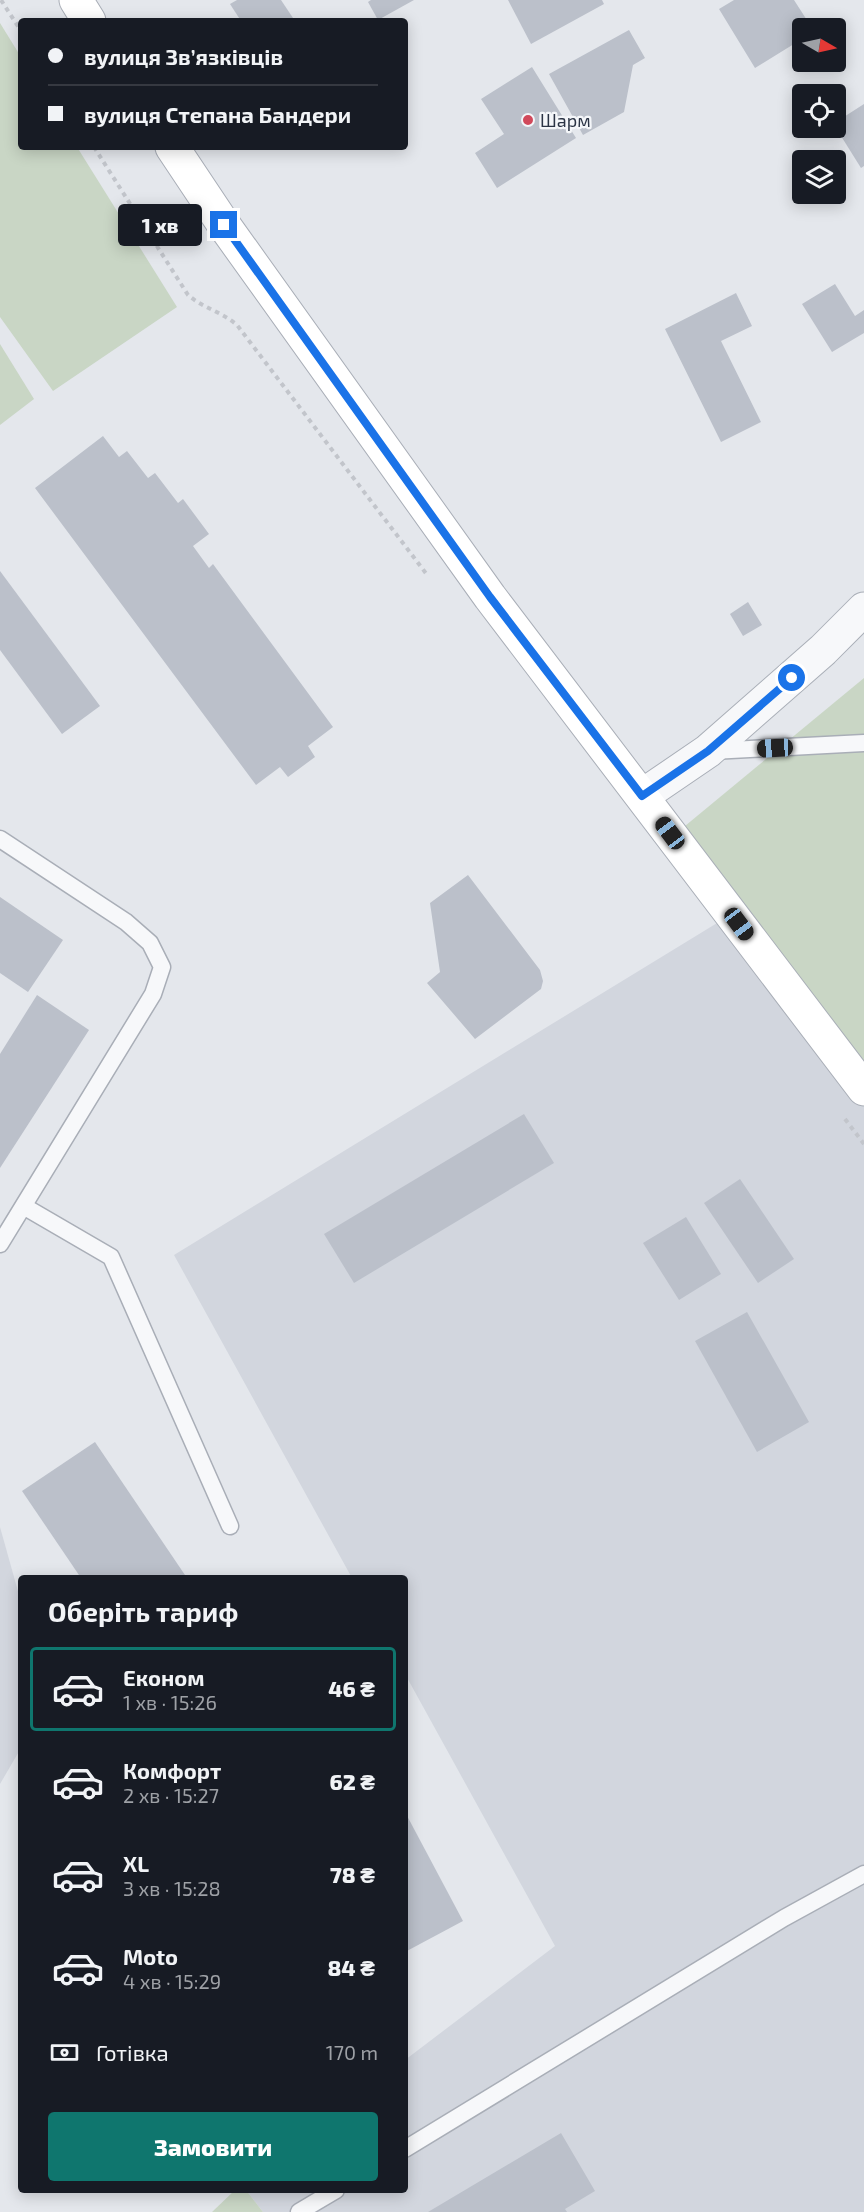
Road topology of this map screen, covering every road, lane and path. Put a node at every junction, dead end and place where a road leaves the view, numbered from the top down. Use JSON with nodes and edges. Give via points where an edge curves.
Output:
{"nodes":[{"id":1,"x":1,"y":0,"type":"edge"},
{"id":2,"x":76,"y":0,"type":"edge"},
{"id":3,"x":87,"y":18,"type":"edge"},
{"id":4,"x":18,"y":26,"type":"edge"},
{"id":5,"x":96,"y":150,"type":"edge"},
{"id":6,"x":174,"y":150,"type":"edge"},
{"id":7,"x":433,"y":582,"type":"dead end"},
{"id":8,"x":864,"y":609,"type":"edge"},
{"id":9,"x":864,"y":743,"type":"edge"},
{"id":10,"x":708,"y":751,"type":"junction"},
{"id":11,"x":642,"y":796,"type":"junction"},
{"id":12,"x":0,"y":839,"type":"edge"},
{"id":13,"x":864,"y":1089,"type":"edge"},
{"id":14,"x":25,"y":1207,"type":"junction"},
{"id":15,"x":0,"y":1244,"type":"edge"},
{"id":16,"x":230,"y":1526,"type":"dead end"},
{"id":17,"x":864,"y":1874,"type":"edge"},
{"id":18,"x":408,"y":2147,"type":"edge"},
{"id":19,"x":331,"y":2193,"type":"edge"},
{"id":20,"x":298,"y":2212,"type":"edge"}],
"edges":[{"from":1,"to":4,"type":"path"},
{"from":2,"to":3,"type":"main road"},
{"from":5,"to":7,"type":"path","via":[[188,295],[237,325]]},
{"from":6,"to":11,"type":"main road","via":[[490,597]]},
{"from":8,"to":10,"type":"street"},
{"from":9,"to":10,"type":"lane"},
{"from":10,"to":11,"type":"street"},
{"from":11,"to":13,"type":"main road"},
{"from":12,"to":14,"type":"lane","via":[[126,922],[150,943],[162,967],[153,994]]},
{"from":14,"to":15,"type":"lane"},
{"from":14,"to":16,"type":"lane","via":[[111,1257]]},
{"from":17,"to":18,"type":"lane","via":[[784,1918]]},
{"from":19,"to":20,"type":"lane"}]}
